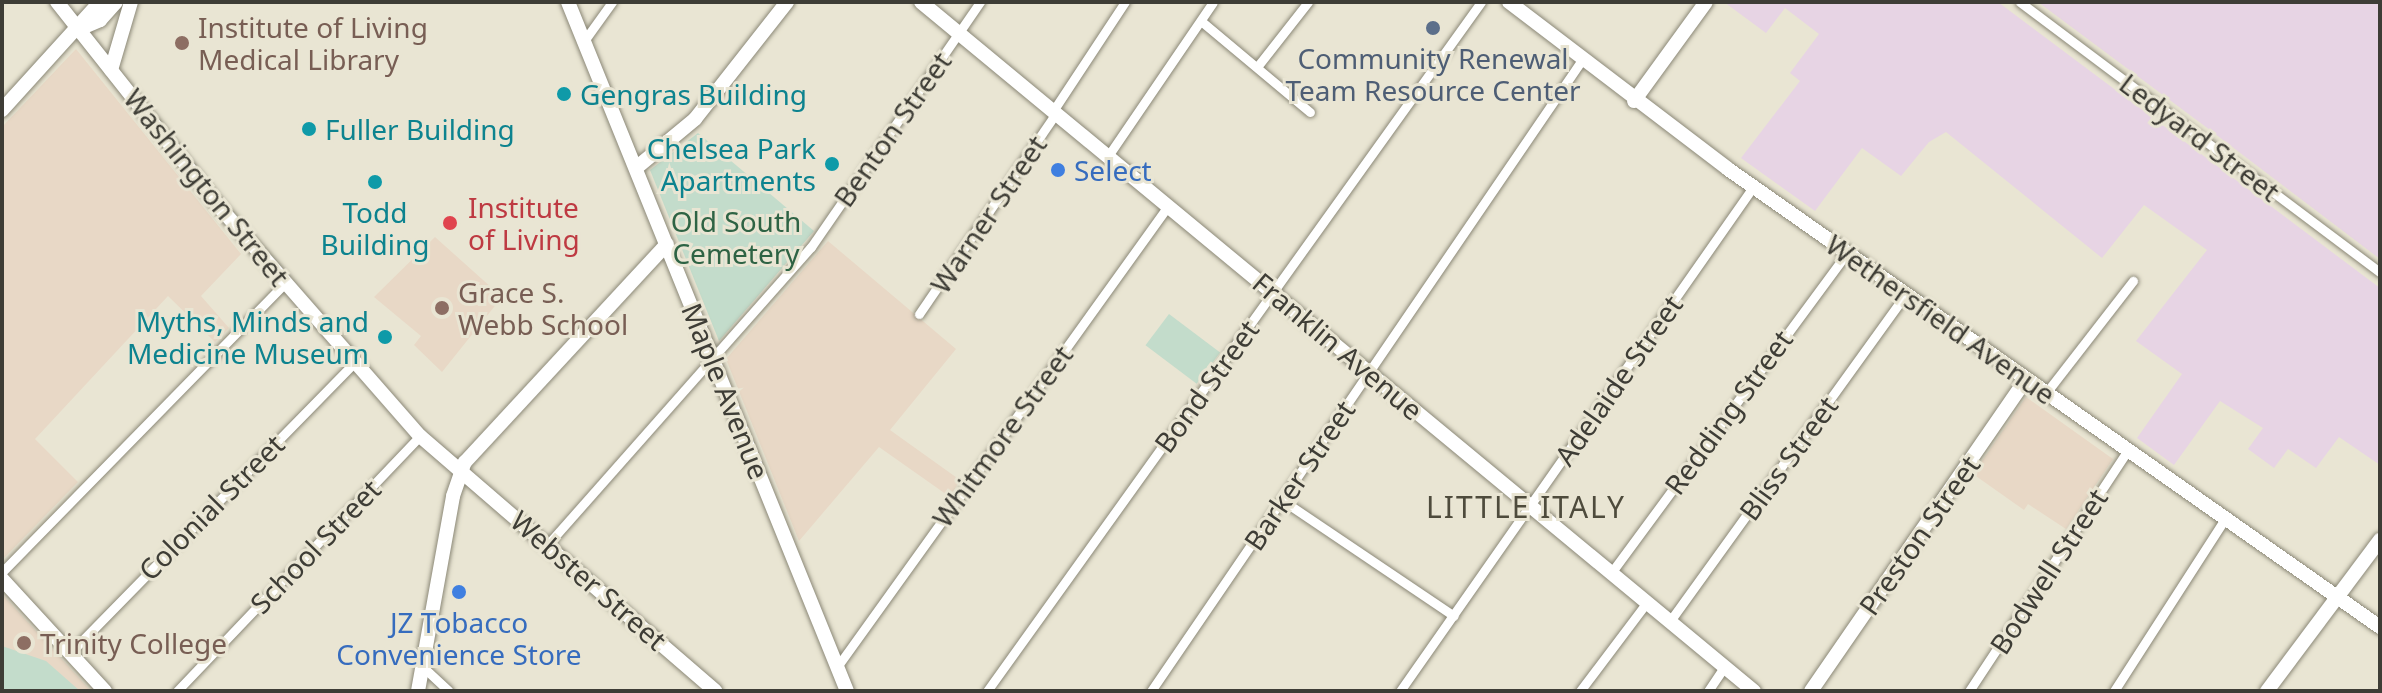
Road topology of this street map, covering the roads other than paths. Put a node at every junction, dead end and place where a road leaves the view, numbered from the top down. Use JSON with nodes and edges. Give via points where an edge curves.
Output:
{"nodes":[{"id":1,"x":57,"y":2,"type":"edge"},
{"id":2,"x":100,"y":2,"type":"edge"},
{"id":3,"x":116,"y":2,"type":"edge"},
{"id":4,"x":131,"y":2,"type":"edge"},
{"id":5,"x":568,"y":2,"type":"edge"},
{"id":6,"x":612,"y":2,"type":"edge"},
{"id":7,"x":787,"y":2,"type":"edge"},
{"id":8,"x":921,"y":2,"type":"edge"},
{"id":9,"x":980,"y":2,"type":"edge"},
{"id":10,"x":1125,"y":2,"type":"edge"},
{"id":11,"x":1213,"y":2,"type":"edge"},
{"id":12,"x":1308,"y":2,"type":"edge"},
{"id":13,"x":1481,"y":2,"type":"edge"},
{"id":14,"x":1509,"y":2,"type":"edge"},
{"id":15,"x":1706,"y":2,"type":"edge"},
{"id":16,"x":2020,"y":2,"type":"edge"},
{"id":17,"x":1201,"y":21,"type":"junction"},
{"id":18,"x":79,"y":29,"type":"junction"},
{"id":19,"x":959,"y":33,"type":"junction"},
{"id":20,"x":584,"y":41,"type":"junction"},
{"id":21,"x":1582,"y":60,"type":"junction"},
{"id":22,"x":1257,"y":67,"type":"junction"},
{"id":23,"x":111,"y":70,"type":"junction"},
{"id":24,"x":1634,"y":101,"type":"junction"},
{"id":25,"x":2,"y":110,"type":"edge"},
{"id":26,"x":1054,"y":112,"type":"junction"},
{"id":27,"x":1310,"y":112,"type":"dead end"},
{"id":28,"x":1108,"y":156,"type":"junction"},
{"id":29,"x":636,"y":168,"type":"junction"},
{"id":30,"x":1753,"y":187,"type":"junction"},
{"id":31,"x":1168,"y":206,"type":"junction"},
{"id":32,"x":667,"y":244,"type":"junction"},
{"id":33,"x":1847,"y":253,"type":"junction"},
{"id":34,"x":2380,"y":272,"type":"edge"},
{"id":35,"x":2133,"y":281,"type":"dead end"},
{"id":36,"x":285,"y":283,"type":"junction"},
{"id":37,"x":1273,"y":293,"type":"junction"},
{"id":38,"x":1906,"y":294,"type":"junction"},
{"id":39,"x":919,"y":314,"type":"dead end"},
{"id":40,"x":713,"y":359,"type":"junction"},
{"id":41,"x":355,"y":362,"type":"junction"},
{"id":42,"x":1369,"y":372,"type":"junction"},
{"id":43,"x":2026,"y":379,"type":"junction"},
{"id":44,"x":2046,"y":393,"type":"junction"},
{"id":45,"x":420,"y":436,"type":"junction"},
{"id":46,"x":2128,"y":450,"type":"junction"},
{"id":47,"x":460,"y":472,"type":"junction"},
{"id":48,"x":1282,"y":500,"type":"junction"},
{"id":49,"x":1530,"y":506,"type":"junction"},
{"id":50,"x":2225,"y":519,"type":"junction"},
{"id":51,"x":2380,"y":540,"type":"edge"},
{"id":52,"x":549,"y":543,"type":"junction"},
{"id":53,"x":2,"y":572,"type":"edge"},
{"id":54,"x":1611,"y":573,"type":"junction"},
{"id":55,"x":2,"y":579,"type":"edge"},
{"id":56,"x":2337,"y":597,"type":"junction"},
{"id":57,"x":1647,"y":602,"type":"junction"},
{"id":58,"x":1454,"y":616,"type":"junction"},
{"id":59,"x":1670,"y":621,"type":"junction"},
{"id":60,"x":2380,"y":627,"type":"edge"},
{"id":61,"x":70,"y":653,"type":"junction"},
{"id":62,"x":1725,"y":666,"type":"junction"},
{"id":63,"x":423,"y":667,"type":"junction"},
{"id":64,"x":837,"y":667,"type":"junction"},
{"id":65,"x":105,"y":691,"type":"edge"},
{"id":66,"x":177,"y":691,"type":"edge"},
{"id":67,"x":418,"y":691,"type":"edge"},
{"id":68,"x":449,"y":691,"type":"edge"},
{"id":69,"x":715,"y":691,"type":"edge"},
{"id":70,"x":847,"y":691,"type":"edge"},
{"id":71,"x":987,"y":691,"type":"edge"},
{"id":72,"x":1151,"y":691,"type":"edge"},
{"id":73,"x":1400,"y":691,"type":"edge"},
{"id":74,"x":1580,"y":691,"type":"edge"},
{"id":75,"x":1708,"y":691,"type":"edge"},
{"id":76,"x":1754,"y":691,"type":"edge"},
{"id":77,"x":1811,"y":691,"type":"edge"},
{"id":78,"x":1969,"y":691,"type":"edge"},
{"id":79,"x":2114,"y":691,"type":"edge"},
{"id":80,"x":2267,"y":691,"type":"edge"}],
"edges":[{"from":1,"to":18,"type":"main road","name":"Washington Street"},
{"from":2,"to":18,"type":"main road"},
{"from":3,"to":18,"type":"main road","via":[[100,20]]},
{"from":4,"to":23,"type":"main road"},
{"from":5,"to":20,"type":"main road","name":"Maple Avenue"},
{"from":6,"to":20,"type":"street"},
{"from":7,"to":29,"type":"main road","via":[[695,119]]},
{"from":8,"to":19,"type":"main road","name":"Franklin Avenue"},
{"from":9,"to":19,"type":"street","name":"Benton Street"},
{"from":10,"to":26,"type":"street","name":"Warner Street"},
{"from":11,"to":17,"type":"street"},
{"from":12,"to":22,"type":"street"},
{"from":13,"to":37,"type":"street","name":"Bond Street"},
{"from":14,"to":21,"type":"main road","name":"Wethersfield Avenue"},
{"from":15,"to":24,"type":"main road"},
{"from":16,"to":34,"type":"street","name":"Ledyard Street"},
{"from":17,"to":22,"type":"street"},
{"from":17,"to":28,"type":"street"},
{"from":18,"to":23,"type":"main road","name":"Washington Street"},
{"from":18,"to":25,"type":"main road"},
{"from":19,"to":26,"type":"main road","name":"Franklin Avenue"},
{"from":19,"to":40,"type":"street","name":"Benton Street","via":[[811,247]]},
{"from":20,"to":29,"type":"main road","name":"Maple Avenue"},
{"from":21,"to":24,"type":"main road","name":"Wethersfield Avenue"},
{"from":21,"to":42,"type":"street","name":"Barker Street"},
{"from":22,"to":27,"type":"street"},
{"from":23,"to":36,"type":"main road","name":"Washington Street"},
{"from":24,"to":30,"type":"main road","name":"Wethersfield Avenue"},
{"from":26,"to":28,"type":"main road","name":"Franklin Avenue"},
{"from":26,"to":39,"type":"street","name":"Warner Street"},
{"from":28,"to":31,"type":"main road","name":"Franklin Avenue"},
{"from":29,"to":32,"type":"main road","name":"Maple Avenue"},
{"from":30,"to":33,"type":"main road","name":"Wethersfield Avenue"},
{"from":30,"to":49,"type":"street","name":"Adelaide Street"},
{"from":31,"to":37,"type":"main road","name":"Franklin Avenue"},
{"from":31,"to":64,"type":"street","name":"Whitmore Street"},
{"from":32,"to":40,"type":"main road","name":"Maple Avenue"},
{"from":32,"to":47,"type":"main road"},
{"from":33,"to":38,"type":"main road","name":"Wethersfield Avenue"},
{"from":33,"to":54,"type":"street","name":"Redding Street"},
{"from":35,"to":44,"type":"street"},
{"from":36,"to":41,"type":"main road","name":"Washington Street"},
{"from":36,"to":53,"type":"street"},
{"from":37,"to":42,"type":"main road","name":"Franklin Avenue"},
{"from":37,"to":71,"type":"street","name":"Bond Street"},
{"from":38,"to":43,"type":"main road","name":"Wethersfield Avenue"},
{"from":38,"to":59,"type":"street","name":"Bliss Street"},
{"from":40,"to":52,"type":"street","name":"Benton Street"},
{"from":40,"to":64,"type":"main road","name":"Maple Avenue"},
{"from":41,"to":45,"type":"main road","name":"Washington Street"},
{"from":41,"to":61,"type":"street","name":"Colonial Street"},
{"from":42,"to":48,"type":"street","name":"Barker Street"},
{"from":42,"to":49,"type":"main road","name":"Franklin Avenue"},
{"from":43,"to":44,"type":"main road","name":"Wethersfield Avenue"},
{"from":43,"to":77,"type":"main road","name":"Preston Street"},
{"from":44,"to":46,"type":"main road","name":"Wethersfield Avenue"},
{"from":45,"to":47,"type":"main road","name":"Washington Street"},
{"from":45,"to":66,"type":"street","name":"School Street"},
{"from":46,"to":50,"type":"main road","name":"Wethersfield Avenue"},
{"from":46,"to":78,"type":"street","name":"Bodwell Street"},
{"from":47,"to":52,"type":"main road","name":"Webster Street"},
{"from":47,"to":63,"type":"main road"},
{"from":48,"to":58,"type":"street"},
{"from":48,"to":72,"type":"street","name":"Barker Street"},
{"from":49,"to":54,"type":"main road","name":"Franklin Avenue"},
{"from":49,"to":58,"type":"street","name":"Adelaide Street"},
{"from":50,"to":56,"type":"main road","name":"Wethersfield Avenue"},
{"from":50,"to":79,"type":"street"},
{"from":51,"to":56,"type":"main road"},
{"from":52,"to":69,"type":"main road","name":"Webster Street"},
{"from":54,"to":57,"type":"main road","name":"Franklin Avenue"},
{"from":55,"to":61,"type":"main road"},
{"from":56,"to":60,"type":"main road","name":"Wethersfield Avenue"},
{"from":56,"to":80,"type":"main road"},
{"from":57,"to":59,"type":"main road","name":"Franklin Avenue"},
{"from":57,"to":74,"type":"street"},
{"from":58,"to":73,"type":"street","name":"Adelaide Street"},
{"from":59,"to":62,"type":"main road","name":"Franklin Avenue"},
{"from":61,"to":65,"type":"main road"},
{"from":62,"to":75,"type":"street"},
{"from":62,"to":76,"type":"main road","name":"Franklin Avenue"},
{"from":63,"to":67,"type":"main road"},
{"from":63,"to":68,"type":"street"},
{"from":64,"to":70,"type":"main road","name":"Maple Avenue"}]}
